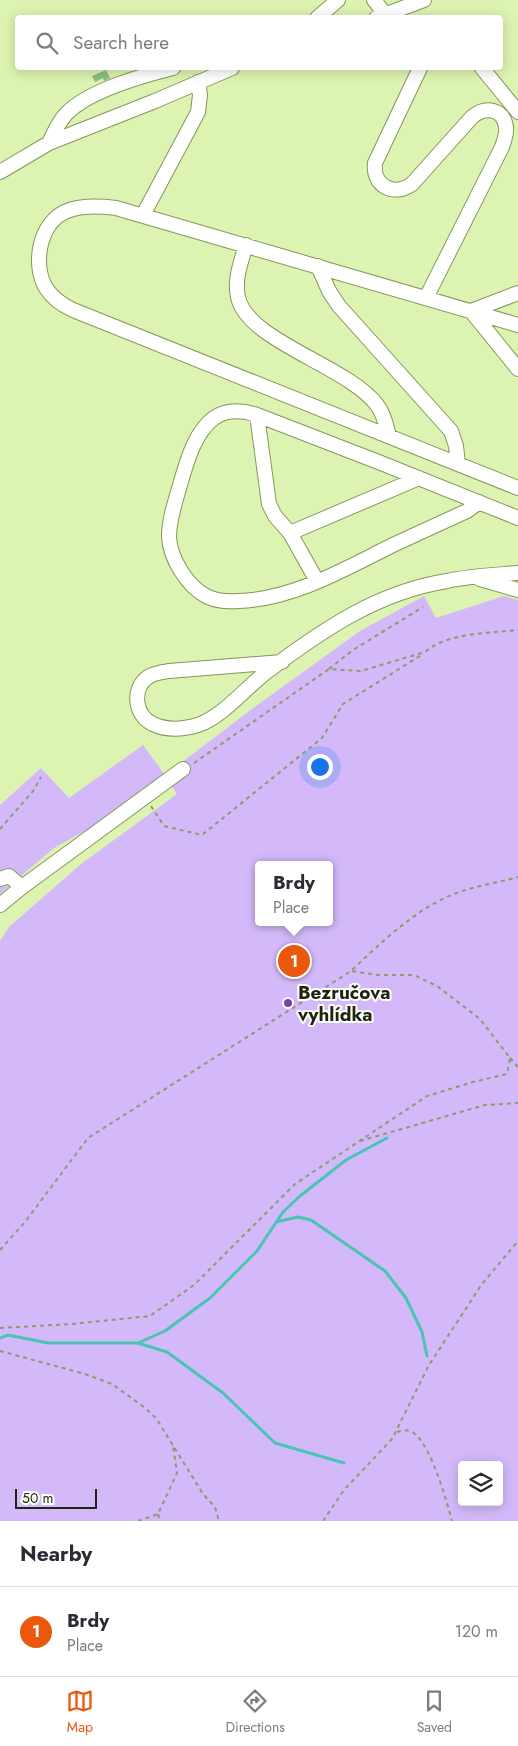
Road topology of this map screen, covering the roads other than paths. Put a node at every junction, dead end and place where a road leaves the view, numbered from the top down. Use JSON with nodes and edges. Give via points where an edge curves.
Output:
{"nodes":[{"id":1,"x":338,"y":0,"type":"edge"},
{"id":2,"x":374,"y":0,"type":"edge"},
{"id":3,"x":424,"y":0,"type":"edge"},
{"id":4,"x":320,"y":15,"type":"edge"},
{"id":5,"x":380,"y":15,"type":"edge"},
{"id":6,"x":383,"y":15,"type":"edge"},
{"id":7,"x":164,"y":70,"type":"edge"},
{"id":8,"x":227,"y":70,"type":"edge"},
{"id":9,"x":419,"y":70,"type":"edge"},
{"id":10,"x":484,"y":70,"type":"edge"},
{"id":11,"x":198,"y":82,"type":"junction"},
{"id":12,"x":518,"y":112,"type":"edge"},
{"id":13,"x":49,"y":144,"type":"junction"},
{"id":14,"x":0,"y":172,"type":"edge"},
{"id":15,"x":143,"y":215,"type":"junction"},
{"id":16,"x":246,"y":245,"type":"junction"},
{"id":17,"x":318,"y":266,"type":"junction"},
{"id":18,"x":518,"y":293,"type":"edge"},
{"id":19,"x":426,"y":298,"type":"junction"},
{"id":20,"x":471,"y":311,"type":"junction"},
{"id":21,"x":518,"y":325,"type":"edge"},
{"id":22,"x":518,"y":369,"type":"edge"},
{"id":23,"x":257,"y":415,"type":"junction"},
{"id":24,"x":389,"y":436,"type":"junction"},
{"id":25,"x":458,"y":464,"type":"junction"},
{"id":26,"x":420,"y":478,"type":"junction"},
{"id":27,"x":518,"y":488,"type":"edge"},
{"id":28,"x":479,"y":502,"type":"junction"},
{"id":29,"x":518,"y":518,"type":"edge"},
{"id":30,"x":290,"y":533,"type":"junction"},
{"id":31,"x":518,"y":573,"type":"edge"},
{"id":32,"x":472,"y":577,"type":"junction"},
{"id":33,"x":317,"y":581,"type":"junction"},
{"id":34,"x":518,"y":590,"type":"edge"},
{"id":35,"x":282,"y":662,"type":"junction"},
{"id":36,"x":184,"y":769,"type":"road end"},
{"id":37,"x":0,"y":879,"type":"edge"},
{"id":38,"x":22,"y":887,"type":"junction"},
{"id":39,"x":0,"y":905,"type":"edge"}],
"edges":[{"from":1,"to":4,"type":"lane"},
{"from":2,"to":5,"type":"lane"},
{"from":3,"to":6,"type":"lane"},
{"from":7,"to":13,"type":"lane","via":[[86,98],[63,118]]},
{"from":8,"to":11,"type":"lane"},
{"from":9,"to":19,"type":"lane","via":[[375,163],[375,174],[385,187],[398,190],[412,184],[479,112],[496,112],[507,130],[502,147]]},
{"from":10,"to":12,"type":"lane"},
{"from":11,"to":13,"type":"lane"},
{"from":11,"to":15,"type":"lane","via":[[198,112]]},
{"from":13,"to":14,"type":"lane"},
{"from":15,"to":16,"type":"lane"},
{"from":15,"to":24,"type":"lane","via":[[92,206],[67,211],[56,218],[41,243],[39,258],[42,280],[52,295],[73,310]]},
{"from":16,"to":17,"type":"lane"},
{"from":16,"to":24,"type":"lane","via":[[237,286],[238,299],[248,316],[260,329],[364,392],[382,412]]},
{"from":17,"to":19,"type":"lane"},
{"from":17,"to":25,"type":"lane","via":[[339,306],[451,431]]},
{"from":18,"to":20,"type":"lane"},
{"from":19,"to":20,"type":"lane"},
{"from":20,"to":21,"type":"lane"},
{"from":20,"to":22,"type":"lane"},
{"from":23,"to":26,"type":"lane"},
{"from":23,"to":30,"type":"lane","via":[[268,504]]},
{"from":23,"to":33,"type":"lane","via":[[236,411],[224,413],[200,432],[173,509],[169,535],[173,554],[193,586],[205,596],[222,601],[274,596]]},
{"from":24,"to":25,"type":"lane"},
{"from":25,"to":27,"type":"lane"},
{"from":26,"to":28,"type":"lane"},
{"from":26,"to":30,"type":"lane"},
{"from":28,"to":29,"type":"lane"},
{"from":28,"to":33,"type":"lane","via":[[467,511]]},
{"from":30,"to":33,"type":"lane"},
{"from":31,"to":32,"type":"lane"},
{"from":32,"to":34,"type":"lane"},
{"from":32,"to":35,"type":"lane","via":[[425,585],[376,602],[328,628]]},
{"from":35,"to":35,"type":"lane","via":[[220,712],[198,724],[175,728],[156,726],[145,718],[138,706],[139,688],[152,675]]},
{"from":36,"to":38,"type":"lane"},
{"from":37,"to":38,"type":"lane","via":[[9,876]]},
{"from":38,"to":39,"type":"lane"}]}
